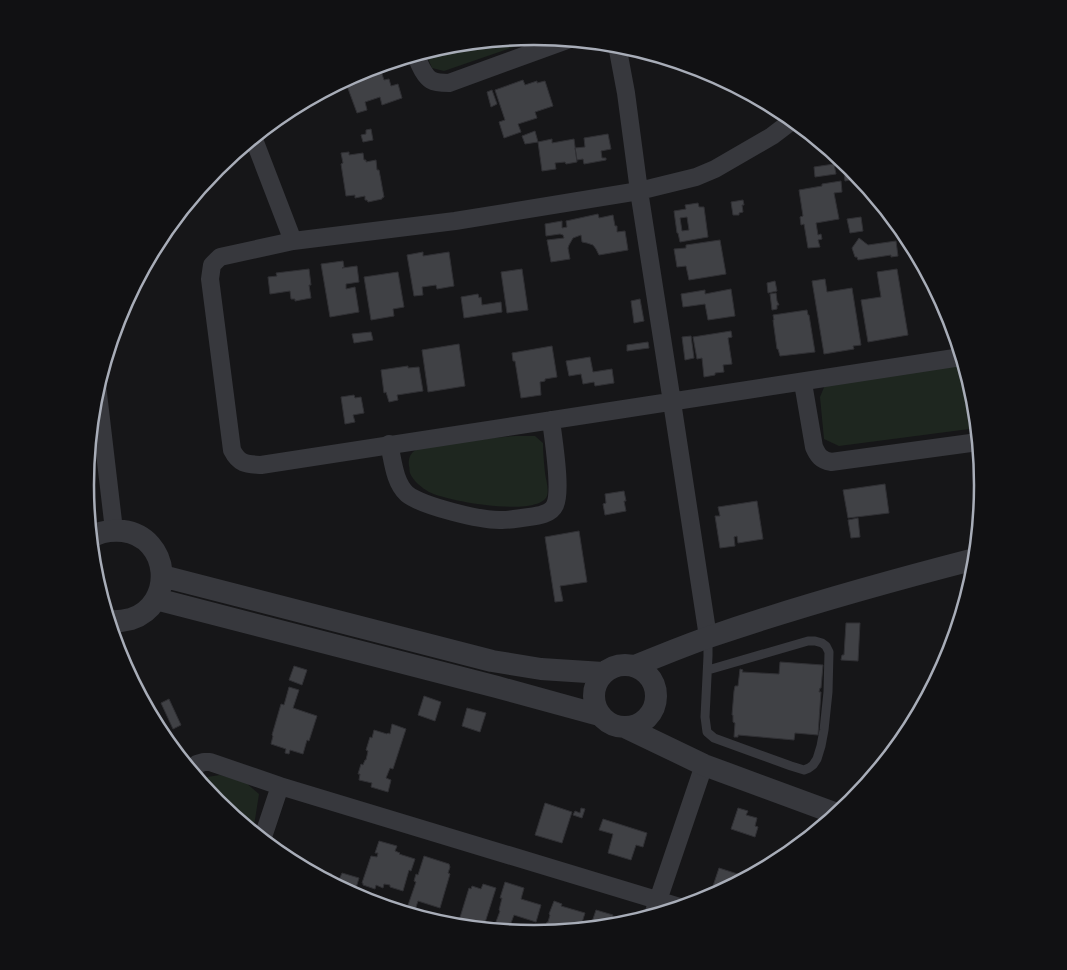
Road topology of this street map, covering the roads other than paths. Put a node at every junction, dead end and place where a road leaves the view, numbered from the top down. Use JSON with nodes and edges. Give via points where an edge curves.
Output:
{"nodes":[{"id":1,"x":552,"y":46,"type":"edge"},
{"id":2,"x":619,"y":53,"type":"edge"},
{"id":3,"x":418,"y":61,"type":"edge"},
{"id":4,"x":786,"y":125,"type":"edge"},
{"id":5,"x":256,"y":144,"type":"edge"},
{"id":6,"x":639,"y":191,"type":"junction"},
{"id":7,"x":293,"y":241,"type":"junction"},
{"id":8,"x":955,"y":358,"type":"edge"},
{"id":9,"x":803,"y":383,"type":"junction"},
{"id":10,"x":672,"y":402,"type":"junction"},
{"id":11,"x":100,"y":411,"type":"edge"},
{"id":12,"x":551,"y":420,"type":"junction"},
{"id":13,"x":972,"y":443,"type":"edge"},
{"id":14,"x":389,"y":444,"type":"junction"},
{"id":15,"x":114,"y":530,"type":"junction"},
{"id":16,"x":96,"y":535,"type":"edge"},
{"id":17,"x":967,"y":560,"type":"edge"},
{"id":18,"x":162,"y":576,"type":"junction"},
{"id":19,"x":156,"y":599,"type":"junction"},
{"id":20,"x":117,"y":625,"type":"edge"},
{"id":21,"x":708,"y":637,"type":"junction"},
{"id":22,"x":635,"y":666,"type":"junction"},
{"id":23,"x":708,"y":670,"type":"junction"},
{"id":24,"x":604,"y":673,"type":"junction"},
{"id":25,"x":599,"y":716,"type":"junction"},
{"id":26,"x":627,"y":728,"type":"junction"},
{"id":27,"x":704,"y":765,"type":"junction"},
{"id":28,"x":196,"y":767,"type":"edge"},
{"id":29,"x":280,"y":786,"type":"junction"},
{"id":30,"x":829,"y":811,"type":"edge"},
{"id":31,"x":264,"y":833,"type":"edge"},
{"id":32,"x":656,"y":908,"type":"edge"}],
"edges":[{"from":1,"to":3,"type":"street","via":[[449,83],[431,80]]},
{"from":2,"to":6,"type":"street"},
{"from":4,"to":6,"type":"street","via":[[715,169]]},
{"from":5,"to":7,"type":"street"},
{"from":6,"to":7,"type":"street"},
{"from":6,"to":10,"type":"street"},
{"from":7,"to":14,"type":"street","via":[[220,257],[210,271],[232,450],[242,462],[261,465]]},
{"from":8,"to":9,"type":"street"},
{"from":9,"to":10,"type":"street"},
{"from":9,"to":13,"type":"street","via":[[814,447],[823,460],[831,462]]},
{"from":10,"to":12,"type":"street"},
{"from":10,"to":21,"type":"street"},
{"from":11,"to":15,"type":"street"},
{"from":12,"to":14,"type":"street"},
{"from":12,"to":14,"type":"street","via":[[557,496],[555,505],[540,516],[501,520],[462,515],[422,502],[401,487]]},
{"from":15,"to":16,"type":"street"},
{"from":15,"to":18,"type":"street","via":[[143,538],[160,562]]},
{"from":17,"to":21,"type":"street"},
{"from":18,"to":19,"type":"street"},
{"from":18,"to":24,"type":"street","via":[[492,661],[541,669]]},
{"from":19,"to":20,"type":"street","via":[[137,617]]},
{"from":19,"to":25,"type":"street"},
{"from":21,"to":22,"type":"street"},
{"from":21,"to":23,"type":"lane"},
{"from":22,"to":24,"type":"street","via":[[613,667]]},
{"from":22,"to":26,"type":"street","via":[[650,677],[657,694],[649,717],[639,725]]},
{"from":23,"to":23,"type":"lane","via":[[707,732],[714,738],[804,770],[813,765],[821,746],[828,692],[829,652],[822,642],[808,641]]},
{"from":24,"to":25,"type":"street","via":[[596,682],[593,693]]},
{"from":25,"to":26,"type":"street","via":[[616,727]]},
{"from":26,"to":27,"type":"street"},
{"from":27,"to":30,"type":"street"},
{"from":27,"to":32,"type":"street"},
{"from":28,"to":29,"type":"street","via":[[210,762]]},
{"from":29,"to":31,"type":"street"},
{"from":29,"to":32,"type":"street"}]}
